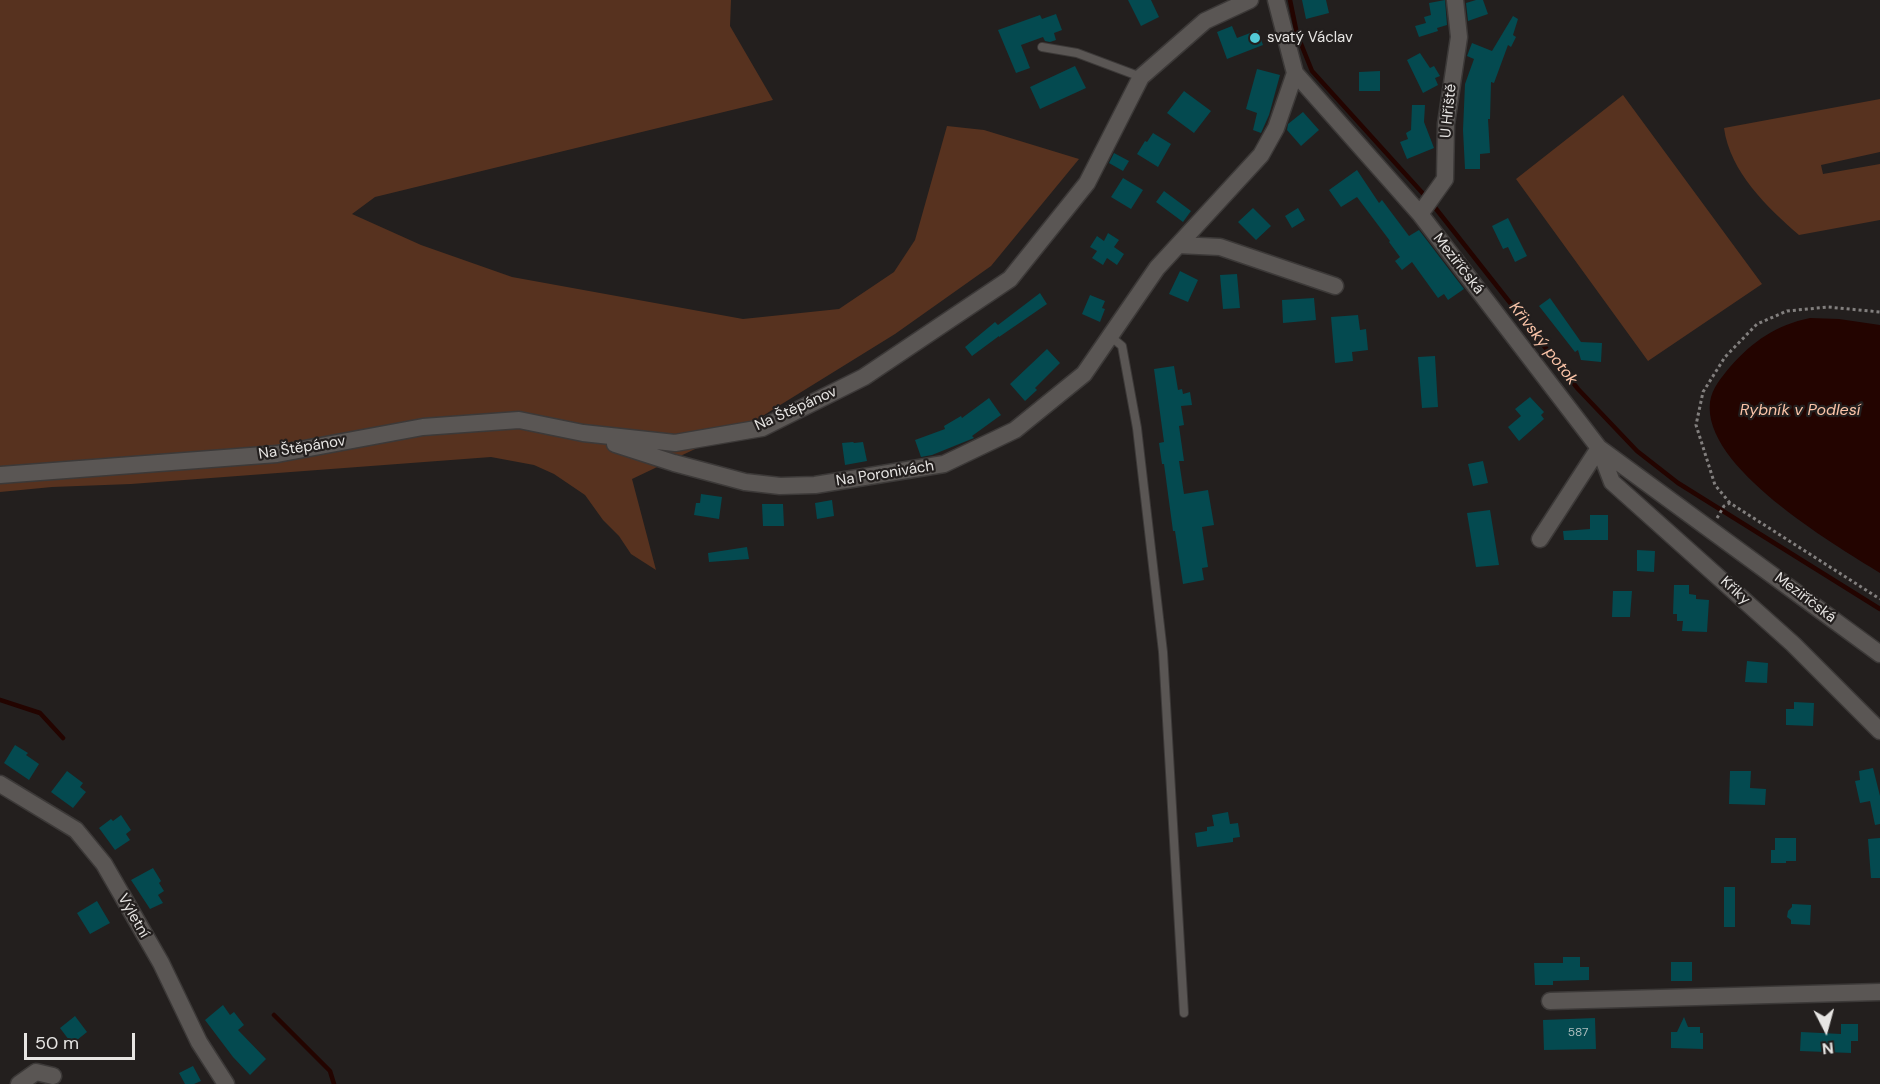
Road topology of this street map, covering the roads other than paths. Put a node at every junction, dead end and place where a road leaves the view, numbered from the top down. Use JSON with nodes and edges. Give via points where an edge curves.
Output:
{"nodes":[{"id":1,"x":1250,"y":0,"type":"edge"},
{"id":2,"x":1276,"y":0,"type":"edge"},
{"id":3,"x":1455,"y":0,"type":"edge"},
{"id":4,"x":1042,"y":47,"type":"dead end"},
{"id":5,"x":1295,"y":73,"type":"junction"},
{"id":6,"x":1142,"y":77,"type":"junction"},
{"id":7,"x":1422,"y":210,"type":"junction"},
{"id":8,"x":1178,"y":245,"type":"junction"},
{"id":9,"x":1335,"y":286,"type":"dead end"},
{"id":10,"x":1110,"y":336,"type":"junction"},
{"id":11,"x":583,"y":433,"type":"junction"},
{"id":12,"x":1599,"y":448,"type":"junction"},
{"id":13,"x":0,"y":475,"type":"edge"},
{"id":14,"x":1540,"y":539,"type":"dead end"},
{"id":15,"x":1880,"y":654,"type":"edge"},
{"id":16,"x":1880,"y":730,"type":"edge"},
{"id":17,"x":0,"y":784,"type":"edge"},
{"id":18,"x":1880,"y":993,"type":"edge"},
{"id":19,"x":1550,"y":1001,"type":"dead end"},
{"id":20,"x":1184,"y":1013,"type":"dead end"},
{"id":21,"x":53,"y":1076,"type":"dead end"},
{"id":22,"x":19,"y":1084,"type":"edge"},
{"id":23,"x":226,"y":1084,"type":"edge"}],
"edges":[{"from":1,"to":6,"type":"street","name":"Na Štěpánov","via":[[1205,21]]},
{"from":2,"to":5,"type":"street","name":"Meziříčská"},
{"from":3,"to":7,"type":"street","name":"U Hřiště","via":[[1459,37],[1446,124],[1445,179]]},
{"from":4,"to":6,"type":"lane","via":[[1077,53]]},
{"from":5,"to":7,"type":"street","name":"Meziříčská"},
{"from":5,"to":8,"type":"street","name":"Na Poronivách","via":[[1276,128],[1261,155]]},
{"from":6,"to":11,"type":"street","name":"Na Štěpánov","via":[[1087,183],[1010,279],[864,377],[762,428],[675,443]]},
{"from":7,"to":12,"type":"street","name":"Meziříčská"},
{"from":8,"to":9,"type":"street","via":[[1220,247]]},
{"from":8,"to":10,"type":"street","name":"Na Poronivách","via":[[1157,268]]},
{"from":10,"to":11,"type":"street","name":"Na Poronivách","via":[[1084,374],[1015,430],[944,464],[814,485],[780,486],[745,482],[674,463]]},
{"from":10,"to":20,"type":"lane","via":[[1122,346],[1137,428],[1163,652]]},
{"from":11,"to":13,"type":"street","name":"Na Štěpánov","via":[[519,420],[423,427],[276,454]]},
{"from":12,"to":14,"type":"street"},
{"from":12,"to":15,"type":"street","name":"Meziříčská"},
{"from":12,"to":16,"type":"street","name":"Křiky","via":[[1612,482],[1793,644]]},
{"from":17,"to":23,"type":"street","name":"Výletní","via":[[76,830],[104,864],[161,963],[199,1042]]},
{"from":18,"to":19,"type":"street"},
{"from":21,"to":22,"type":"street","via":[[36,1072]]}]}
